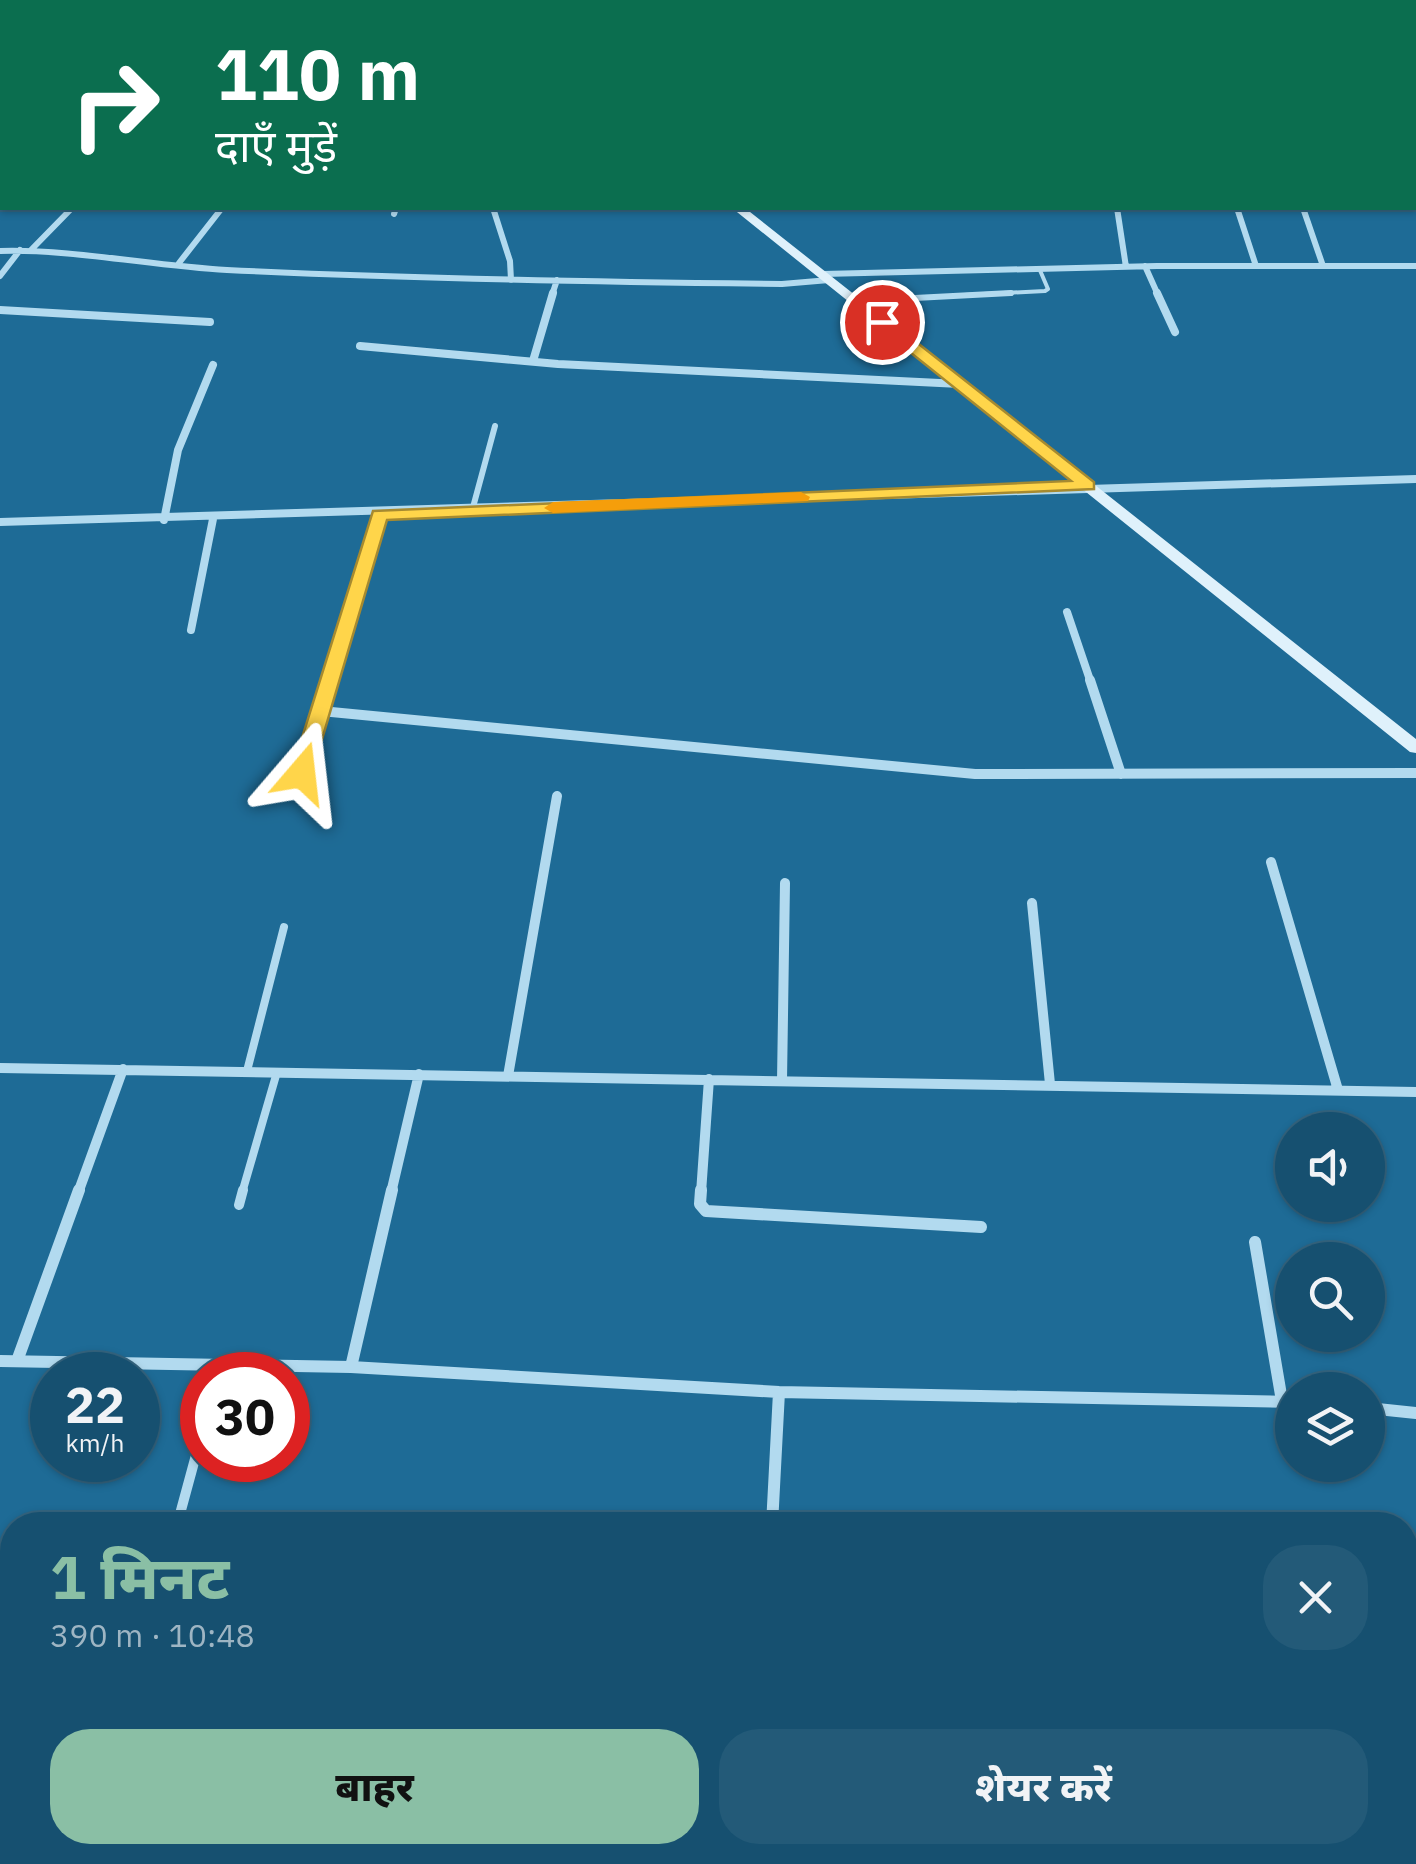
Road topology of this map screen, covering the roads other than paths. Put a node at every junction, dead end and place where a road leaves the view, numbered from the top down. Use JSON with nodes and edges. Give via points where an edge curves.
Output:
{"nodes":[{"id":1,"x":70,"y":210,"type":"edge"},
{"id":2,"x":220,"y":210,"type":"edge"},
{"id":3,"x":493,"y":210,"type":"edge"},
{"id":4,"x":741,"y":210,"type":"edge"},
{"id":5,"x":1116,"y":210,"type":"edge"},
{"id":6,"x":1238,"y":210,"type":"edge"},
{"id":7,"x":1304,"y":210,"type":"edge"},
{"id":8,"x":20,"y":250,"type":"junction"},
{"id":9,"x":31,"y":250,"type":"junction"},
{"id":10,"x":0,"y":251,"type":"edge"},
{"id":11,"x":180,"y":263,"type":"junction"},
{"id":12,"x":1145,"y":266,"type":"junction"},
{"id":13,"x":1256,"y":266,"type":"junction"},
{"id":14,"x":1324,"y":266,"type":"junction"},
{"id":15,"x":1416,"y":266,"type":"edge"},
{"id":16,"x":1126,"y":267,"type":"junction"},
{"id":17,"x":1039,"y":268,"type":"junction"},
{"id":18,"x":0,"y":276,"type":"edge"},
{"id":19,"x":826,"y":277,"type":"junction"},
{"id":20,"x":511,"y":280,"type":"junction"},
{"id":21,"x":557,"y":280,"type":"junction"},
{"id":22,"x":856,"y":301,"type":"junction"},
{"id":23,"x":0,"y":310,"type":"edge"},
{"id":24,"x":210,"y":322,"type":"dead end"},
{"id":25,"x":1175,"y":332,"type":"dead end"},
{"id":26,"x":360,"y":346,"type":"dead end"},
{"id":27,"x":533,"y":361,"type":"junction"},
{"id":28,"x":212,"y":365,"type":"dead end"},
{"id":29,"x":960,"y":384,"type":"junction"},
{"id":30,"x":495,"y":426,"type":"dead end"},
{"id":31,"x":1416,"y":479,"type":"edge"},
{"id":32,"x":1088,"y":486,"type":"junction"},
{"id":33,"x":472,"y":511,"type":"junction"},
{"id":34,"x":380,"y":515,"type":"junction"},
{"id":35,"x":164,"y":520,"type":"junction"},
{"id":36,"x":213,"y":520,"type":"junction"},
{"id":37,"x":0,"y":522,"type":"edge"},
{"id":38,"x":1067,"y":612,"type":"dead end"},
{"id":39,"x":192,"y":630,"type":"dead end"},
{"id":40,"x":321,"y":711,"type":"junction"},
{"id":41,"x":1416,"y":748,"type":"edge"},
{"id":42,"x":302,"y":773,"type":"dead end"},
{"id":43,"x":1416,"y":773,"type":"edge"},
{"id":44,"x":1121,"y":774,"type":"junction"},
{"id":45,"x":557,"y":796,"type":"dead end"},
{"id":46,"x":1271,"y":862,"type":"dead end"},
{"id":47,"x":784,"y":883,"type":"dead end"},
{"id":48,"x":1032,"y":903,"type":"dead end"},
{"id":49,"x":284,"y":927,"type":"dead end"},
{"id":50,"x":0,"y":1068,"type":"edge"},
{"id":51,"x":123,"y":1069,"type":"junction"},
{"id":52,"x":247,"y":1072,"type":"junction"},
{"id":53,"x":276,"y":1072,"type":"junction"},
{"id":54,"x":418,"y":1074,"type":"junction"},
{"id":55,"x":508,"y":1076,"type":"junction"},
{"id":56,"x":709,"y":1080,"type":"junction"},
{"id":57,"x":782,"y":1081,"type":"junction"},
{"id":58,"x":1050,"y":1084,"type":"junction"},
{"id":59,"x":1338,"y":1090,"type":"junction"},
{"id":60,"x":1416,"y":1092,"type":"edge"},
{"id":61,"x":240,"y":1205,"type":"dead end"},
{"id":62,"x":981,"y":1227,"type":"dead end"},
{"id":63,"x":1255,"y":1242,"type":"dead end"},
{"id":64,"x":0,"y":1360,"type":"edge"},
{"id":65,"x":16,"y":1361,"type":"junction"},
{"id":66,"x":351,"y":1366,"type":"junction"},
{"id":67,"x":310,"y":1367,"type":"edge"},
{"id":68,"x":180,"y":1368,"type":"edge"},
{"id":69,"x":1282,"y":1372,"type":"edge"},
{"id":70,"x":778,"y":1392,"type":"junction"},
{"id":71,"x":1275,"y":1402,"type":"edge"},
{"id":72,"x":1385,"y":1410,"type":"edge"},
{"id":73,"x":1416,"y":1413,"type":"edge"},
{"id":74,"x":189,"y":1482,"type":"edge"},
{"id":75,"x":181,"y":1512,"type":"edge"},
{"id":76,"x":773,"y":1512,"type":"edge"}],
"edges":[{"from":1,"to":9,"type":"street"},
{"from":2,"to":11,"type":"street"},
{"from":3,"to":20,"type":"street"},
{"from":4,"to":19,"type":"street"},
{"from":5,"to":16,"type":"street"},
{"from":6,"to":13,"type":"street"},
{"from":7,"to":14,"type":"street"},
{"from":8,"to":9,"type":"street"},
{"from":8,"to":10,"type":"street"},
{"from":8,"to":18,"type":"street"},
{"from":9,"to":11,"type":"street"},
{"from":11,"to":20,"type":"street","via":[[212,270]]},
{"from":12,"to":13,"type":"street"},
{"from":12,"to":16,"type":"street"},
{"from":12,"to":25,"type":"street"},
{"from":13,"to":14,"type":"street"},
{"from":14,"to":15,"type":"street"},
{"from":16,"to":17,"type":"street"},
{"from":17,"to":19,"type":"street"},
{"from":17,"to":22,"type":"lane","via":[[1045,291]]},
{"from":19,"to":21,"type":"street","via":[[782,284]]},
{"from":19,"to":22,"type":"street"},
{"from":20,"to":21,"type":"street"},
{"from":21,"to":27,"type":"street"},
{"from":22,"to":29,"type":"street"},
{"from":23,"to":24,"type":"street"},
{"from":26,"to":27,"type":"street"},
{"from":27,"to":29,"type":"street"},
{"from":28,"to":35,"type":"street","via":[[178,450]]},
{"from":29,"to":32,"type":"street"},
{"from":30,"to":33,"type":"lane"},
{"from":31,"to":32,"type":"street"},
{"from":32,"to":33,"type":"street"},
{"from":32,"to":41,"type":"street"},
{"from":33,"to":34,"type":"street"},
{"from":34,"to":36,"type":"street"},
{"from":34,"to":40,"type":"street"},
{"from":35,"to":36,"type":"street"},
{"from":35,"to":37,"type":"street"},
{"from":36,"to":39,"type":"street"},
{"from":38,"to":44,"type":"street"},
{"from":40,"to":42,"type":"street"},
{"from":40,"to":44,"type":"street","via":[[975,774]]},
{"from":43,"to":44,"type":"street"},
{"from":45,"to":55,"type":"street"},
{"from":46,"to":59,"type":"street"},
{"from":47,"to":57,"type":"street"},
{"from":48,"to":58,"type":"street"},
{"from":49,"to":52,"type":"lane"},
{"from":50,"to":51,"type":"street"},
{"from":51,"to":52,"type":"street"},
{"from":51,"to":65,"type":"street"},
{"from":52,"to":53,"type":"street"},
{"from":53,"to":54,"type":"street"},
{"from":53,"to":61,"type":"lane"},
{"from":54,"to":55,"type":"street"},
{"from":54,"to":66,"type":"street"},
{"from":55,"to":56,"type":"street"},
{"from":56,"to":57,"type":"street"},
{"from":56,"to":62,"type":"street","via":[[700,1204],[706,1212]]},
{"from":57,"to":58,"type":"street"},
{"from":58,"to":59,"type":"street"},
{"from":59,"to":60,"type":"street"},
{"from":63,"to":69,"type":"street"},
{"from":64,"to":65,"type":"street"},
{"from":65,"to":68,"type":"street"},
{"from":66,"to":67,"type":"street"},
{"from":66,"to":70,"type":"street"},
{"from":70,"to":71,"type":"street"},
{"from":70,"to":76,"type":"street"},
{"from":72,"to":73,"type":"street"},
{"from":74,"to":75,"type":"lane"}]}
